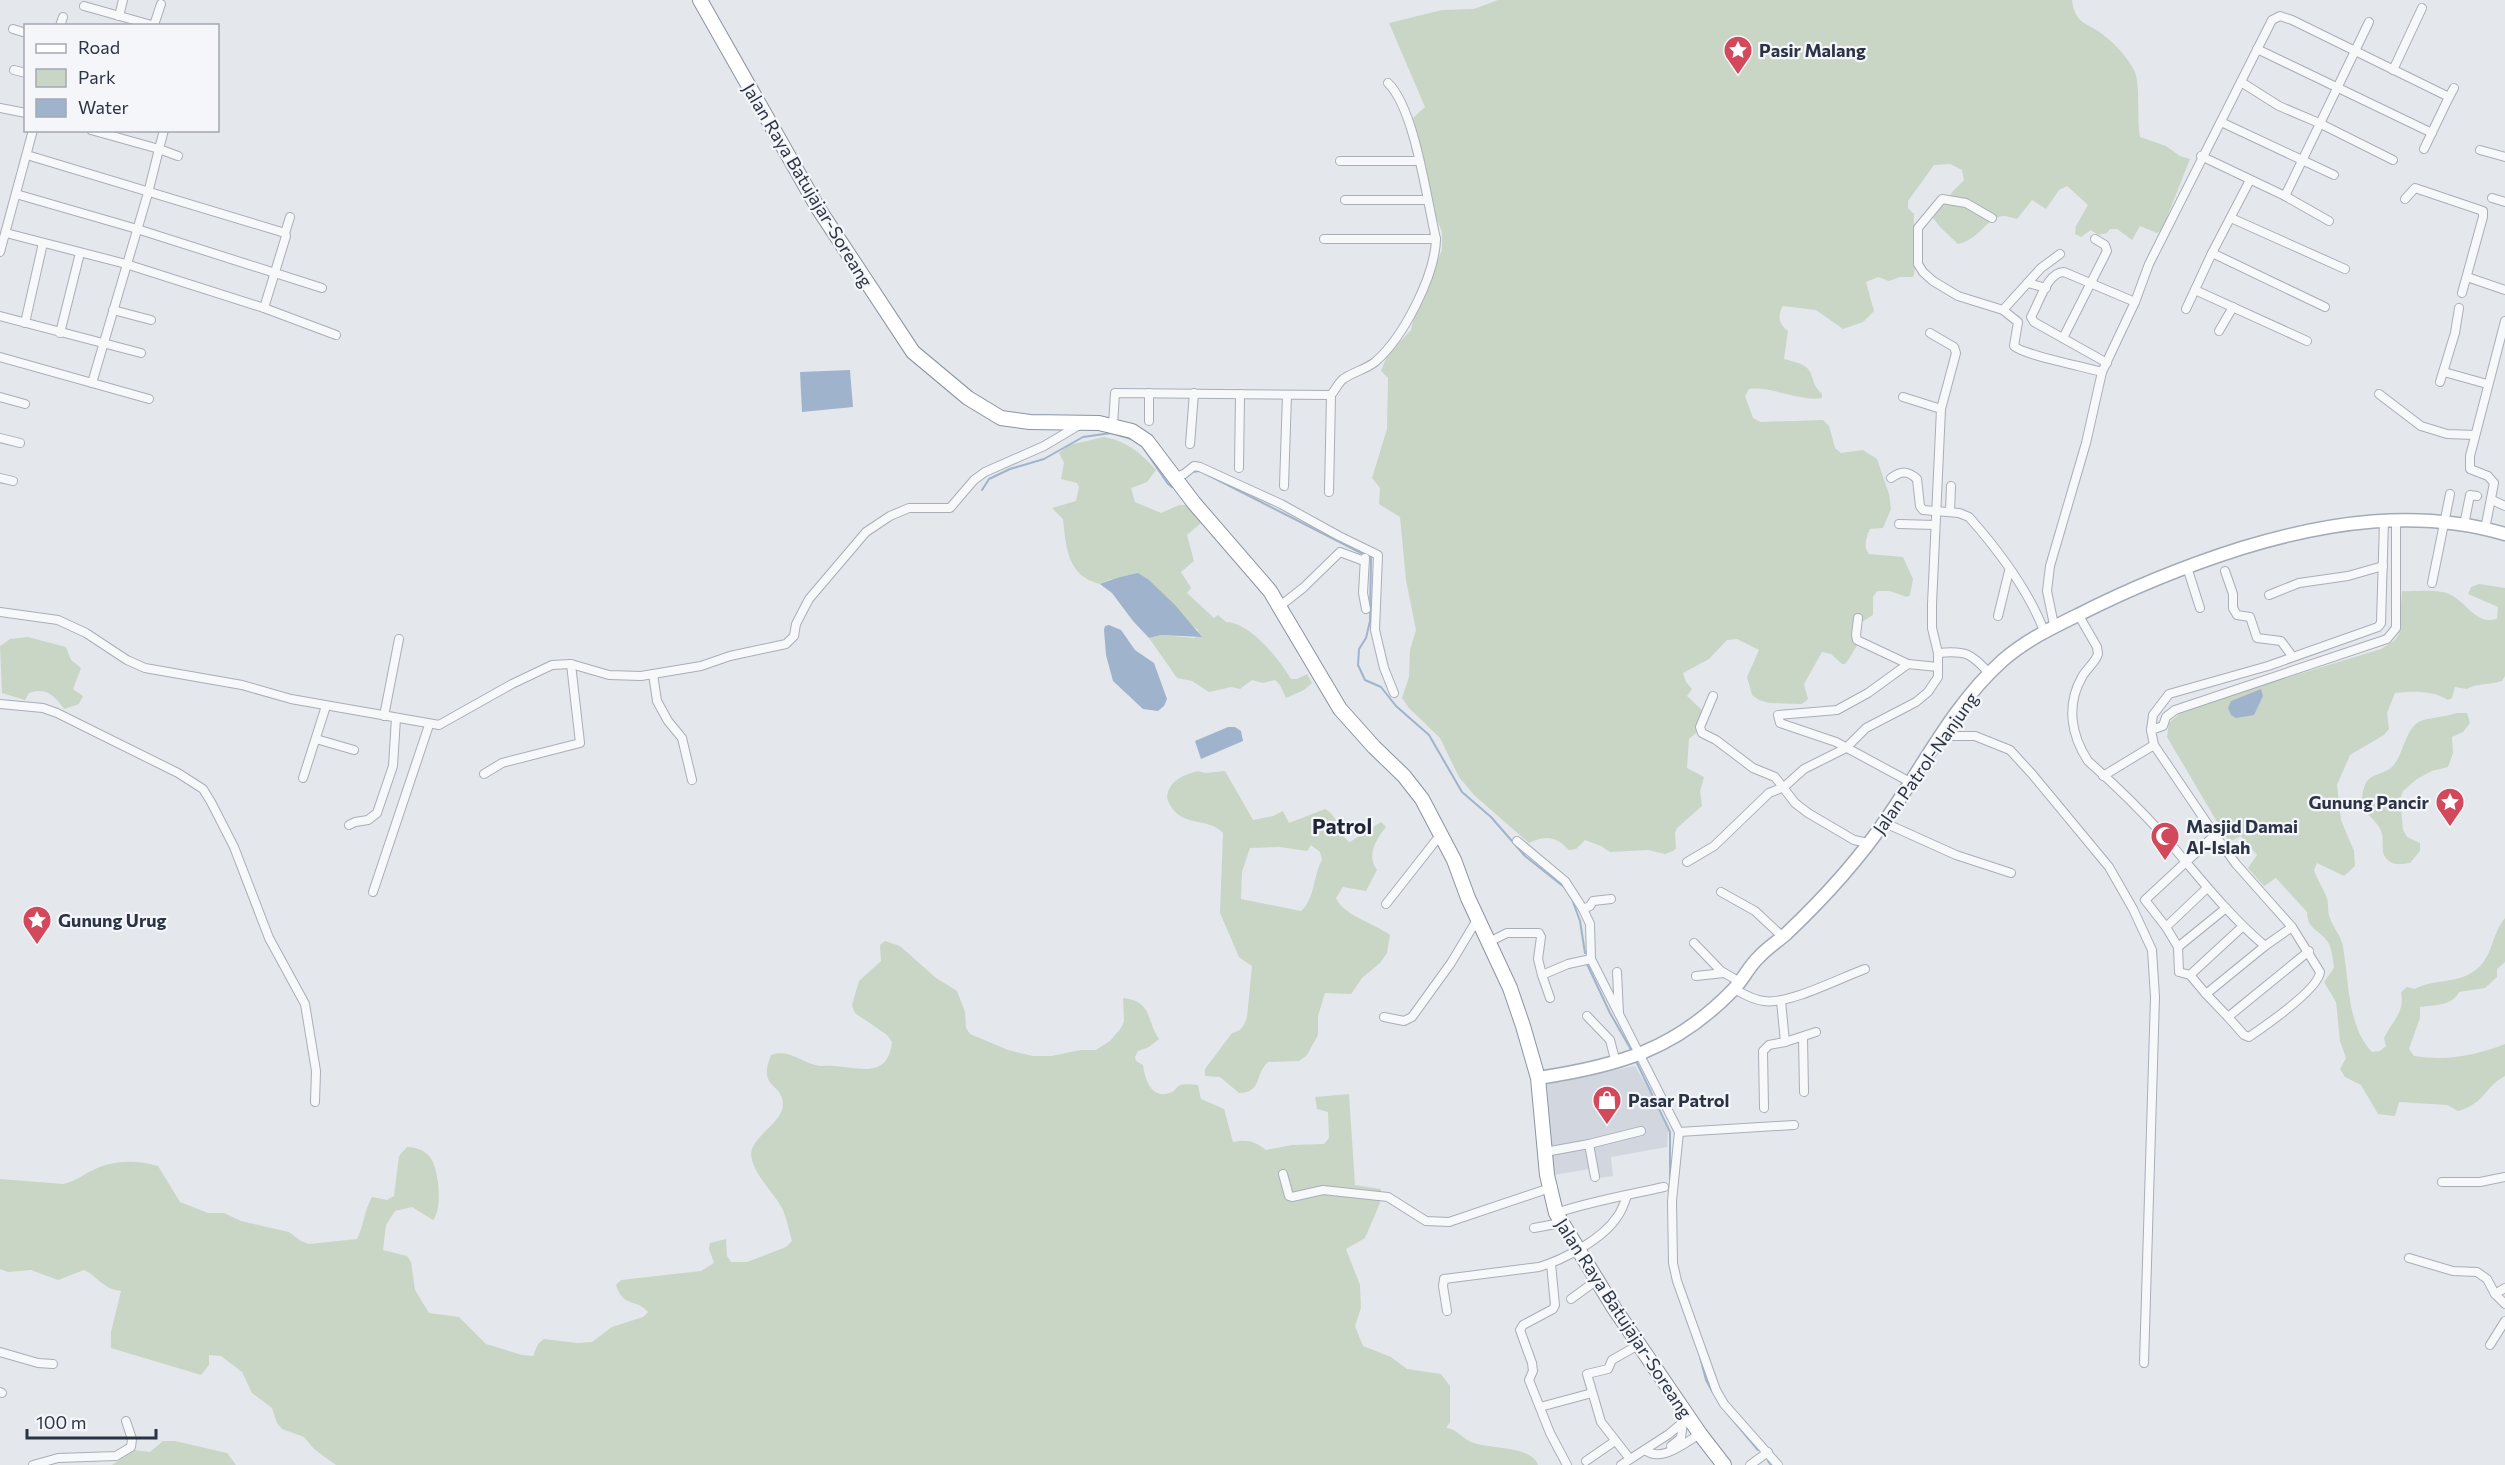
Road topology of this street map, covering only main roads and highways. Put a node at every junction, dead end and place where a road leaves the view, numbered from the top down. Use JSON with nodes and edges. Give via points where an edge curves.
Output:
{"nodes":[{"id":1,"x":700,"y":0,"type":"edge"},
{"id":2,"x":2505,"y":534,"type":"edge"},
{"id":3,"x":1538,"y":1078,"type":"junction"},
{"id":4,"x":1724,"y":1465,"type":"edge"}],
"edges":[{"from":1,"to":3,"type":"highway","name":"Jalan Raya Batujajar-Soreang","via":[[818,208],[913,352],[968,398],[1001,418],[1030,423],[1113,425],[1132,431],[1147,441],[1253,569],[1280,606],[1340,708],[1411,784],[1426,806],[1510,988]]},
{"from":2,"to":3,"type":"main road","name":"Jalan Patrol-Nanjung","via":[[2443,522],[2390,521],[2357,522],[2298,533],[2187,567],[2097,603],[2049,628],[1989,673],[1939,736],[1885,823],[1838,883],[1758,957],[1737,985],[1684,1032],[1616,1063]]},
{"from":3,"to":4,"type":"highway","name":"Jalan Raya Batujajar-Soreang","via":[[1550,1188],[1559,1218],[1686,1420]]}]}
